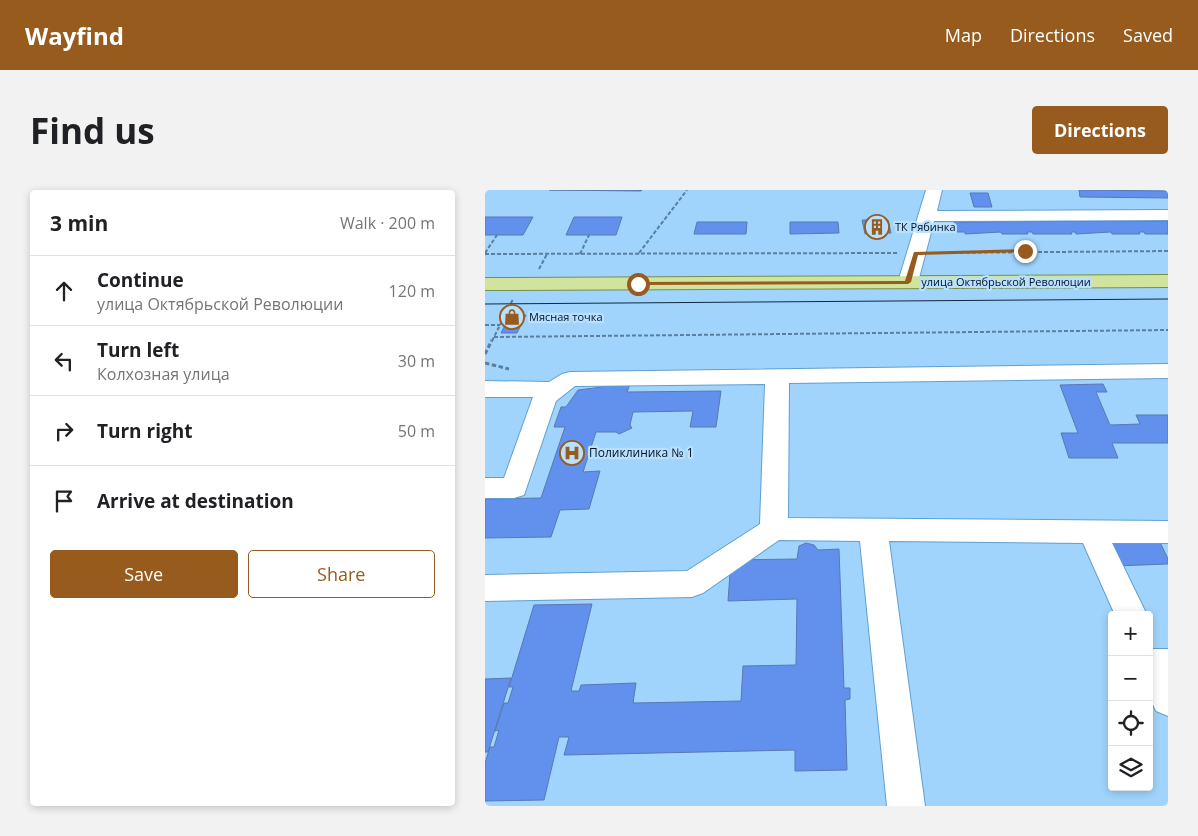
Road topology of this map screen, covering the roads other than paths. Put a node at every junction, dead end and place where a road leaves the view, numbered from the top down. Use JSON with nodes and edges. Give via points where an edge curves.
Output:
{"nodes":[{"id":1,"x":934,"y":190,"type":"edge"},
{"id":2,"x":1168,"y":215,"type":"edge"},
{"id":3,"x":927,"y":216,"type":"junction"},
{"id":4,"x":1168,"y":281,"type":"edge"},
{"id":5,"x":908,"y":282,"type":"junction"},
{"id":6,"x":485,"y":284,"type":"edge"},
{"id":7,"x":1168,"y":371,"type":"edge"},
{"id":8,"x":777,"y":377,"type":"junction"},
{"id":9,"x":485,"y":389,"type":"edge"},
{"id":10,"x":554,"y":390,"type":"junction"},
{"id":11,"x":485,"y":488,"type":"edge"},
{"id":12,"x":774,"y":530,"type":"junction"},
{"id":13,"x":873,"y":530,"type":"junction"},
{"id":14,"x":1168,"y":532,"type":"edge"},
{"id":15,"x":1093,"y":533,"type":"junction"},
{"id":16,"x":485,"y":588,"type":"edge"},
{"id":17,"x":1129,"y":611,"type":"edge"},
{"id":18,"x":1157,"y":661,"type":"edge"},
{"id":19,"x":1168,"y":699,"type":"edge"},
{"id":20,"x":906,"y":806,"type":"edge"}],
"edges":[{"from":1,"to":3,"type":"street"},
{"from":2,"to":3,"type":"street"},
{"from":3,"to":5,"type":"street"},
{"from":4,"to":5,"type":"main road","name":"улица Октябрьской Революции"},
{"from":5,"to":6,"type":"main road","name":"улица Октябрьской Революции"},
{"from":7,"to":8,"type":"street"},
{"from":8,"to":10,"type":"street","via":[[571,379]]},
{"from":8,"to":12,"type":"street"},
{"from":9,"to":10,"type":"street"},
{"from":10,"to":11,"type":"street","via":[[545,398],[514,488]]},
{"from":12,"to":13,"type":"street"},
{"from":12,"to":16,"type":"street","via":[[692,584]]},
{"from":13,"to":15,"type":"street"},
{"from":13,"to":20,"type":"street"},
{"from":14,"to":15,"type":"street"},
{"from":15,"to":17,"type":"street"},
{"from":18,"to":19,"type":"street"}]}
